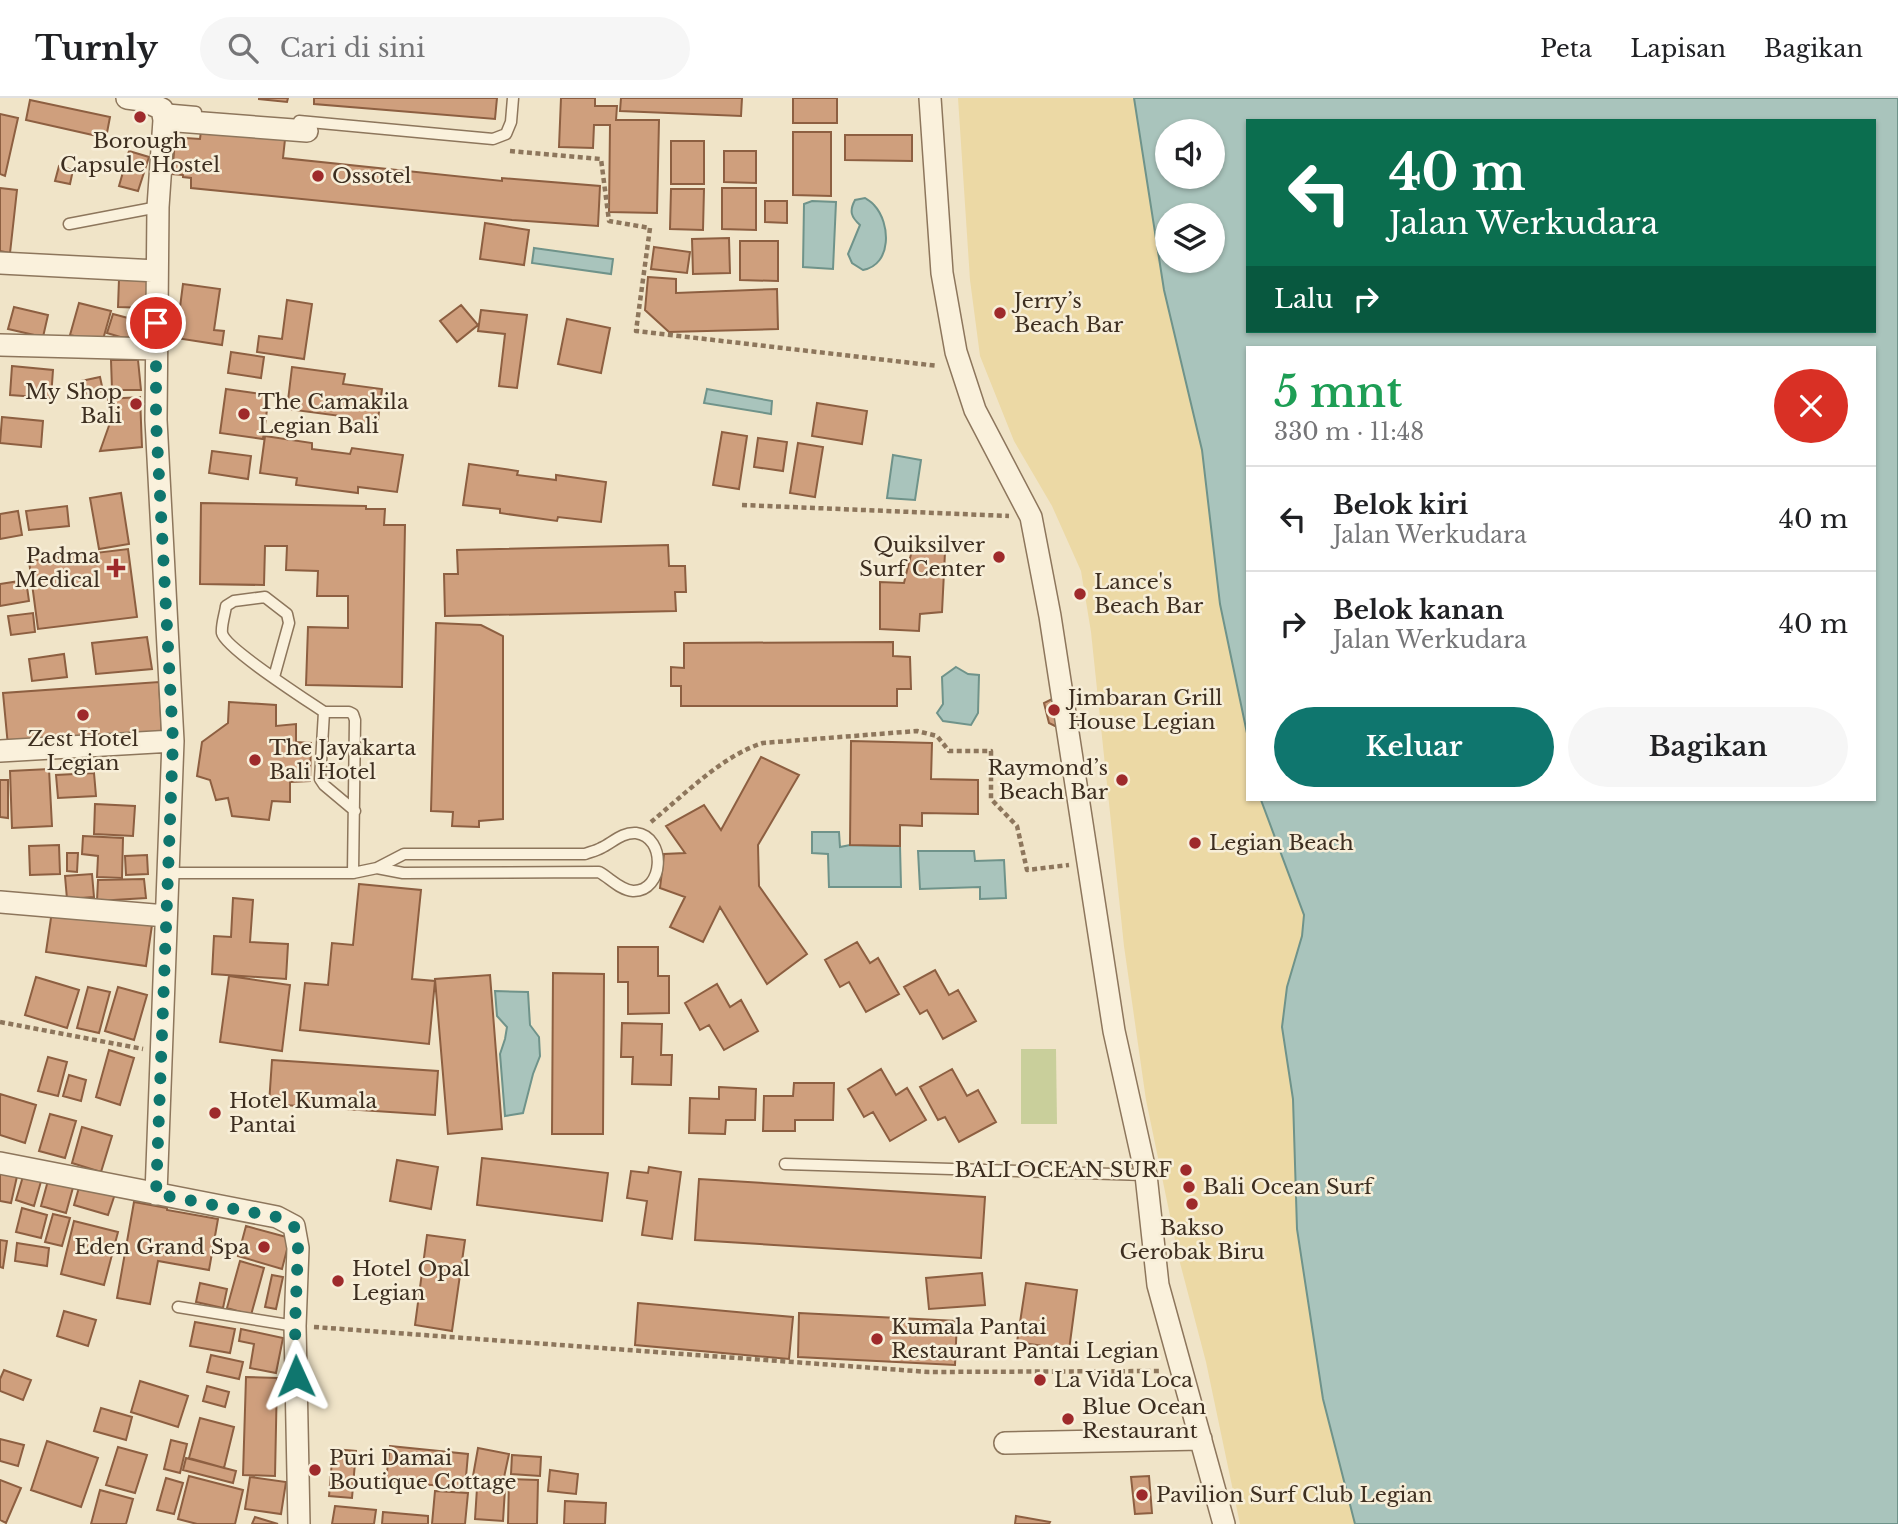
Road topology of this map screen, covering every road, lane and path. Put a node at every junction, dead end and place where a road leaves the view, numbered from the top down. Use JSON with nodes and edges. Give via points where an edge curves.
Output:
{"nodes":[{"id":1,"x":127,"y":98,"type":"edge"},
{"id":2,"x":513,"y":98,"type":"edge"},
{"id":3,"x":930,"y":98,"type":"edge"},
{"id":4,"x":163,"y":114,"type":"junction"},
{"id":5,"x":307,"y":131,"type":"dead end"},
{"id":6,"x":508,"y":150,"type":"dead end"},
{"id":7,"x":158,"y":207,"type":"junction"},
{"id":8,"x":69,"y":224,"type":"dead end"},
{"id":9,"x":0,"y":263,"type":"edge"},
{"id":10,"x":157,"y":271,"type":"junction"},
{"id":11,"x":0,"y":345,"type":"edge"},
{"id":12,"x":156,"y":349,"type":"junction"},
{"id":13,"x":962,"y":368,"type":"junction"},
{"id":14,"x":742,"y":505,"type":"dead end"},
{"id":15,"x":1031,"y":517,"type":"junction"},
{"id":16,"x":274,"y":677,"type":"junction"},
{"id":17,"x":324,"y":712,"type":"junction"},
{"id":18,"x":173,"y":741,"type":"junction"},
{"id":19,"x":0,"y":751,"type":"edge"},
{"id":20,"x":355,"y":811,"type":"junction"},
{"id":21,"x":637,"y":833,"type":"junction"},
{"id":22,"x":1088,"y":863,"type":"junction"},
{"id":23,"x":377,"y":868,"type":"junction"},
{"id":24,"x":168,"y":873,"type":"junction"},
{"id":25,"x":352,"y":873,"type":"junction"},
{"id":26,"x":0,"y":902,"type":"edge"},
{"id":27,"x":166,"y":916,"type":"junction"},
{"id":28,"x":0,"y":1022,"type":"edge"},
{"id":29,"x":161,"y":1052,"type":"junction"},
{"id":30,"x":0,"y":1163,"type":"edge"},
{"id":31,"x":785,"y":1164,"type":"dead end"},
{"id":32,"x":1146,"y":1175,"type":"junction"},
{"id":33,"x":156,"y":1194,"type":"junction"},
{"id":34,"x":178,"y":1307,"type":"dead end"},
{"id":35,"x":295,"y":1326,"type":"junction"},
{"id":36,"x":1183,"y":1371,"type":"junction"},
{"id":37,"x":1201,"y":1439,"type":"junction"},
{"id":38,"x":1005,"y":1443,"type":"dead end"},
{"id":39,"x":299,"y":1524,"type":"edge"},
{"id":40,"x":1224,"y":1524,"type":"edge"}],
"edges":[{"from":1,"to":4,"type":"street","via":[[142,100]]},
{"from":2,"to":4,"type":"lane","via":[[506,134],[493,139]]},
{"from":3,"to":13,"type":"street","via":[[942,273]]},
{"from":4,"to":5,"type":"street"},
{"from":4,"to":7,"type":"street"},
{"from":6,"to":13,"type":"path","via":[[601,159],[609,220],[650,228],[636,331]]},
{"from":7,"to":8,"type":"lane"},
{"from":7,"to":10,"type":"street"},
{"from":9,"to":10,"type":"street"},
{"from":10,"to":12,"type":"street"},
{"from":11,"to":12,"type":"street"},
{"from":12,"to":18,"type":"street"},
{"from":13,"to":15,"type":"street","via":[[975,410]]},
{"from":14,"to":15,"type":"path"},
{"from":15,"to":22,"type":"street"},
{"from":16,"to":16,"type":"lane","via":[[222,633],[226,606],[234,601],[265,597],[287,614],[289,623]]},
{"from":16,"to":17,"type":"lane"},
{"from":17,"to":20,"type":"lane","via":[[320,779]]},
{"from":17,"to":20,"type":"lane","via":[[349,712],[355,717]]},
{"from":18,"to":19,"type":"street"},
{"from":18,"to":24,"type":"street"},
{"from":20,"to":25,"type":"lane"},
{"from":21,"to":22,"type":"path","via":[[748,748],[918,731],[937,736],[949,751],[991,751],[992,799],[1017,826],[1027,870]]},
{"from":21,"to":23,"type":"lane","via":[[585,854],[404,854]]},
{"from":21,"to":23,"type":"lane","via":[[658,851],[658,865],[654,880],[644,889],[632,891],[599,873],[403,873]]},
{"from":22,"to":32,"type":"street","via":[[1114,1031]]},
{"from":23,"to":25,"type":"lane"},
{"from":24,"to":25,"type":"lane"},
{"from":24,"to":27,"type":"street"},
{"from":26,"to":27,"type":"street"},
{"from":27,"to":29,"type":"street"},
{"from":28,"to":29,"type":"path"},
{"from":29,"to":33,"type":"street"},
{"from":30,"to":33,"type":"street"},
{"from":31,"to":32,"type":"lane"},
{"from":32,"to":36,"type":"street","via":[[1158,1285]]},
{"from":33,"to":35,"type":"street","via":[[277,1217],[294,1226],[298,1248]]},
{"from":34,"to":35,"type":"lane"},
{"from":35,"to":36,"type":"path","via":[[929,1372]]},
{"from":35,"to":39,"type":"street"},
{"from":36,"to":37,"type":"street"},
{"from":37,"to":38,"type":"street"},
{"from":37,"to":40,"type":"street"}]}
